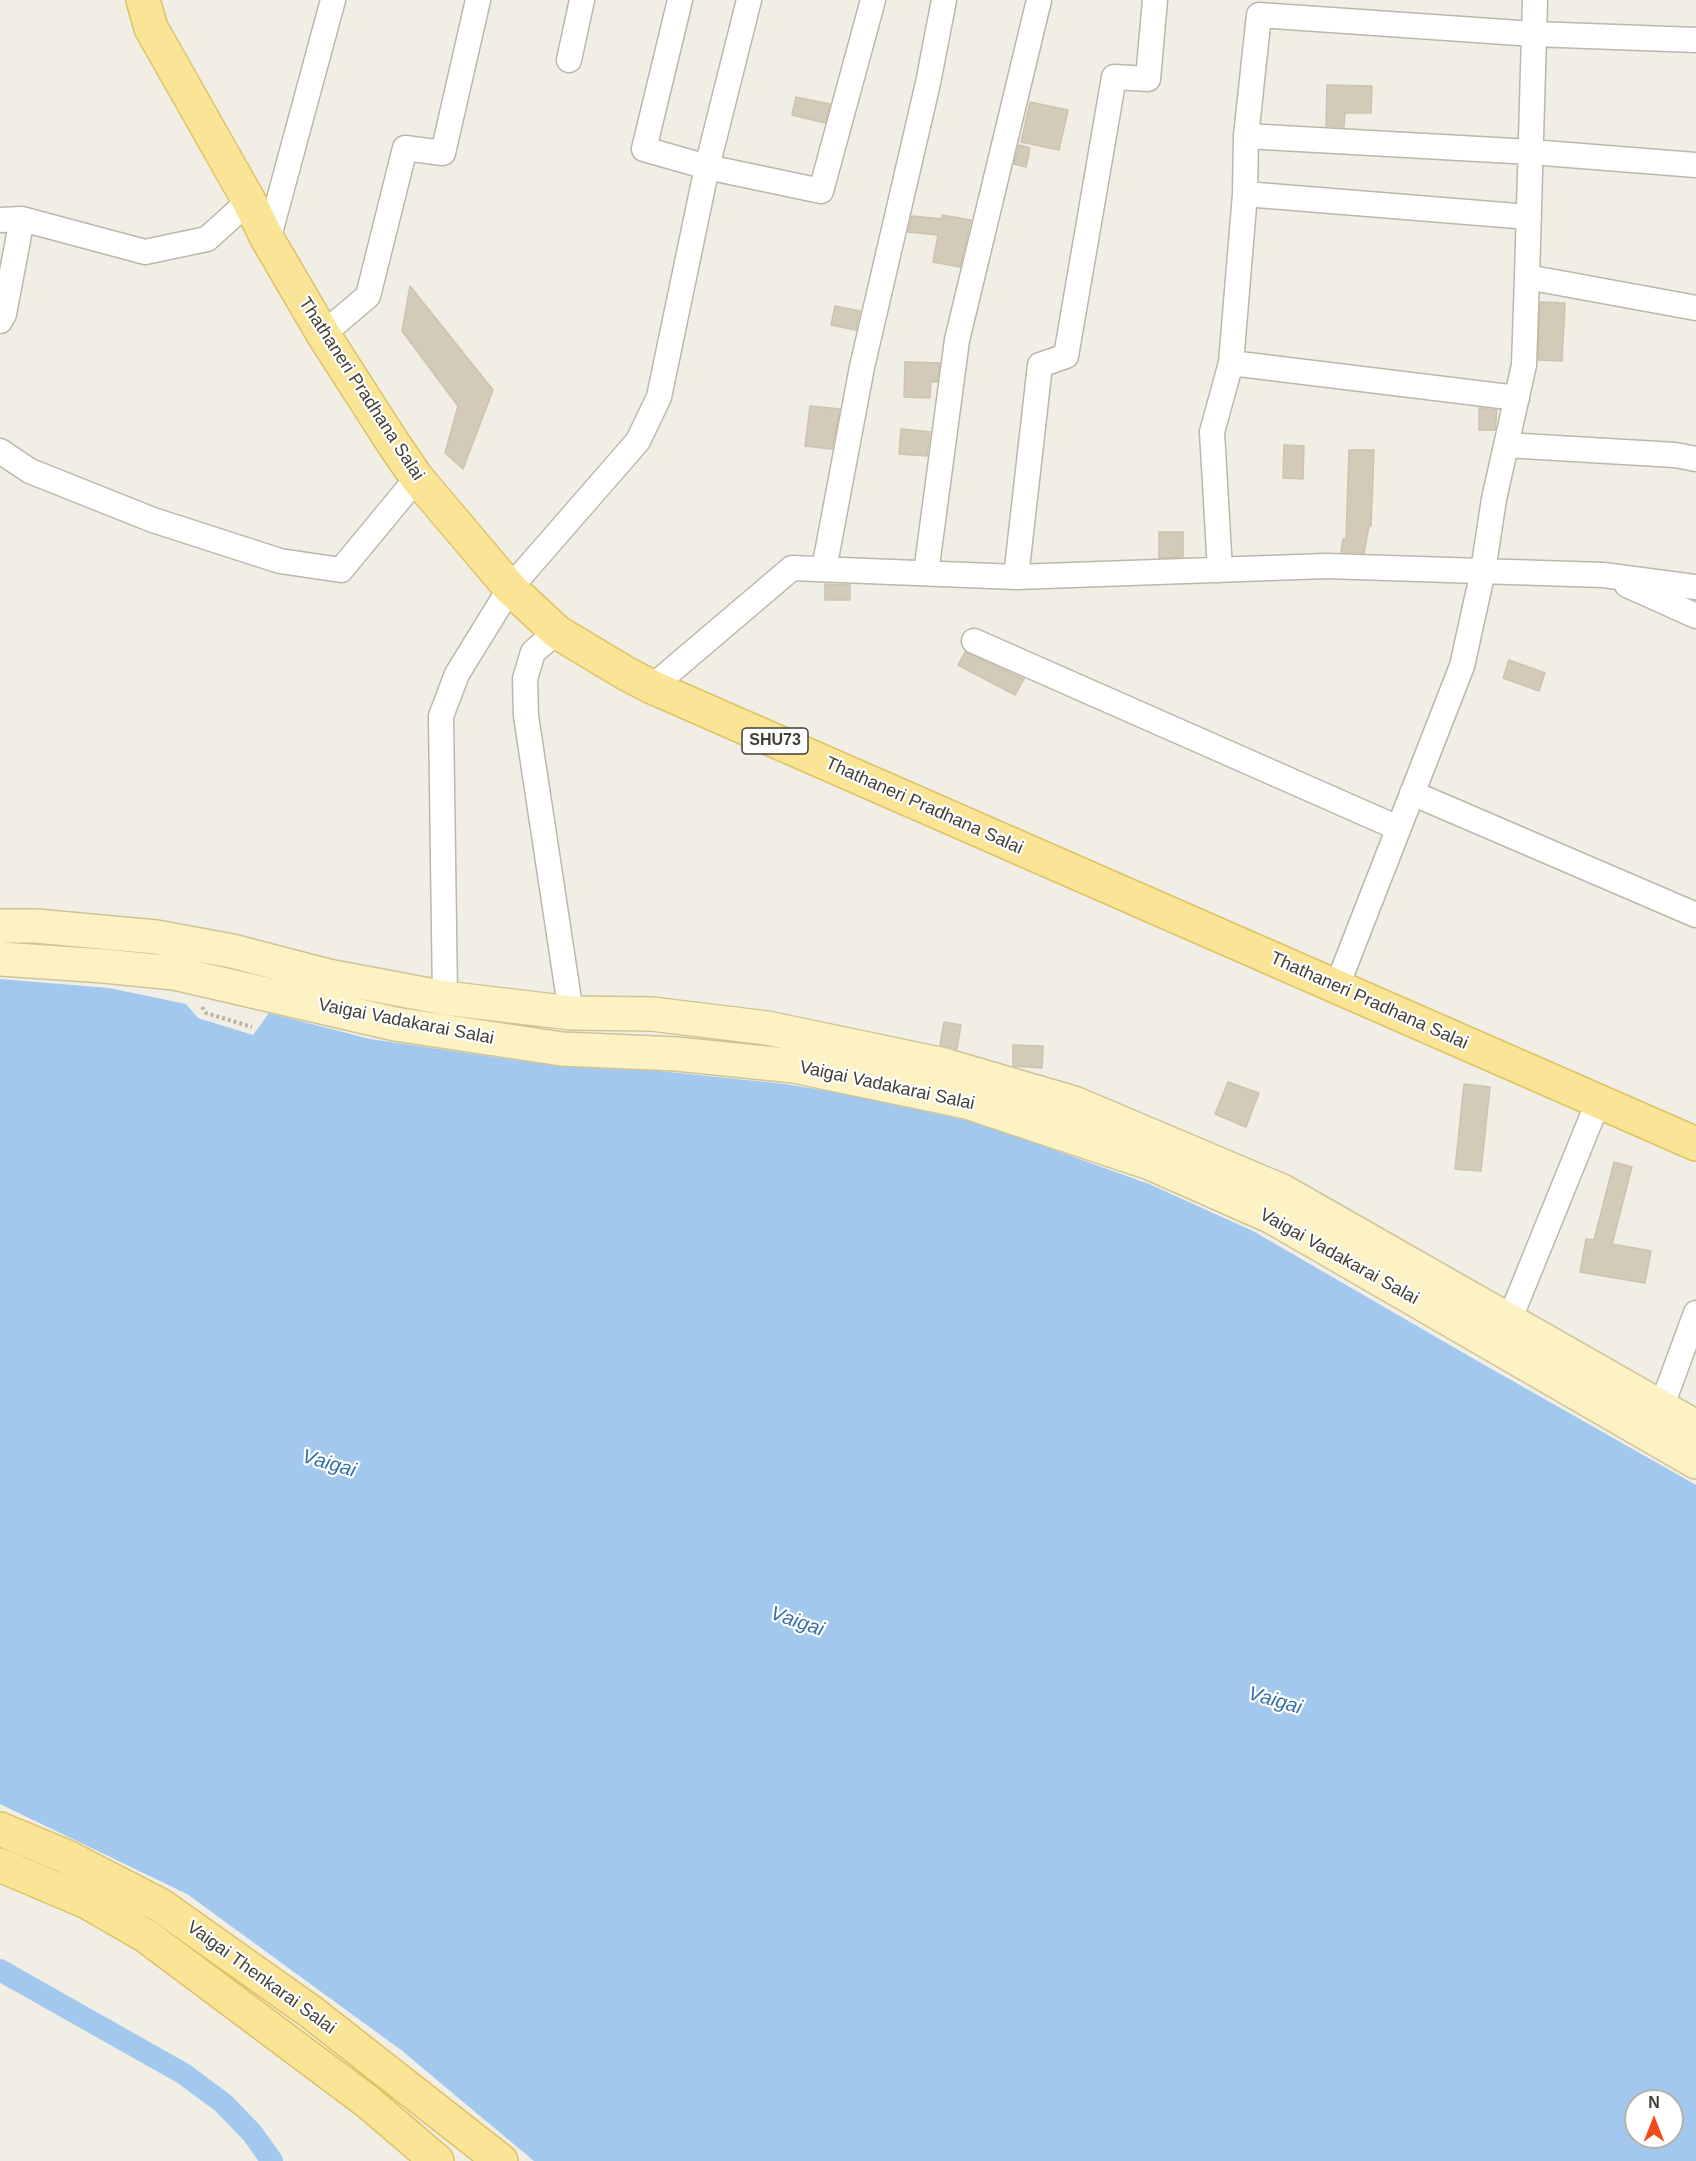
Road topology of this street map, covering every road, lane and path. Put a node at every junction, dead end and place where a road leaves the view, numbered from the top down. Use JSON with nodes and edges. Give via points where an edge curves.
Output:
{"nodes":[{"id":1,"x":142,"y":0,"type":"edge"},
{"id":2,"x":333,"y":0,"type":"edge"},
{"id":3,"x":478,"y":0,"type":"edge"},
{"id":4,"x":582,"y":0,"type":"edge"},
{"id":5,"x":680,"y":0,"type":"edge"},
{"id":6,"x":749,"y":0,"type":"edge"},
{"id":7,"x":873,"y":0,"type":"edge"},
{"id":8,"x":944,"y":0,"type":"edge"},
{"id":9,"x":1039,"y":0,"type":"edge"},
{"id":10,"x":1155,"y":0,"type":"edge"},
{"id":11,"x":1535,"y":0,"type":"edge"},
{"id":12,"x":1534,"y":34,"type":"junction"},
{"id":13,"x":1696,"y":40,"type":"edge"},
{"id":14,"x":569,"y":60,"type":"dead end"},
{"id":15,"x":1246,"y":136,"type":"junction"},
{"id":16,"x":1531,"y":152,"type":"junction"},
{"id":17,"x":1696,"y":165,"type":"edge"},
{"id":18,"x":707,"y":167,"type":"junction"},
{"id":19,"x":1245,"y":194,"type":"junction"},
{"id":20,"x":249,"y":201,"type":"junction"},
{"id":21,"x":1529,"y":217,"type":"junction"},
{"id":22,"x":11,"y":220,"type":"edge"},
{"id":23,"x":268,"y":240,"type":"junction"},
{"id":24,"x":1527,"y":277,"type":"junction"},
{"id":25,"x":1696,"y":308,"type":"edge"},
{"id":26,"x":0,"y":321,"type":"edge"},
{"id":27,"x":323,"y":334,"type":"junction"},
{"id":28,"x":1231,"y":363,"type":"junction"},
{"id":29,"x":1517,"y":398,"type":"junction"},
{"id":30,"x":1506,"y":445,"type":"junction"},
{"id":31,"x":0,"y":451,"type":"edge"},
{"id":32,"x":1696,"y":459,"type":"edge"},
{"id":33,"x":417,"y":478,"type":"junction"},
{"id":34,"x":824,"y":569,"type":"junction"},
{"id":35,"x":1220,"y":570,"type":"junction"},
{"id":36,"x":1483,"y":571,"type":"junction"},
{"id":37,"x":926,"y":573,"type":"junction"},
{"id":38,"x":1603,"y":575,"type":"junction"},
{"id":39,"x":1016,"y":577,"type":"junction"},
{"id":40,"x":1696,"y":587,"type":"edge"},
{"id":41,"x":510,"y":588,"type":"junction"},
{"id":42,"x":1696,"y":616,"type":"edge"},
{"id":43,"x":557,"y":632,"type":"junction"},
{"id":44,"x":974,"y":642,"type":"dead end"},
{"id":45,"x":652,"y":687,"type":"junction"},
{"id":46,"x":1412,"y":793,"type":"junction"},
{"id":47,"x":1398,"y":828,"type":"junction"},
{"id":48,"x":1696,"y":915,"type":"edge"},
{"id":49,"x":0,"y":926,"type":"edge"},
{"id":50,"x":0,"y":959,"type":"edge"},
{"id":51,"x":1336,"y":986,"type":"junction"},
{"id":52,"x":445,"y":998,"type":"junction"},
{"id":53,"x":571,"y":1013,"type":"junction"},
{"id":54,"x":1598,"y":1102,"type":"junction"},
{"id":55,"x":1696,"y":1144,"type":"edge"},
{"id":56,"x":1696,"y":1313,"type":"edge"},
{"id":57,"x":1509,"y":1321,"type":"junction"},
{"id":58,"x":1661,"y":1408,"type":"junction"},
{"id":59,"x":1696,"y":1427,"type":"edge"},
{"id":60,"x":1696,"y":1462,"type":"edge"},
{"id":61,"x":0,"y":1830,"type":"edge"},
{"id":62,"x":0,"y":1865,"type":"edge"},
{"id":63,"x":437,"y":2161,"type":"edge"},
{"id":64,"x":501,"y":2161,"type":"edge"}],
"edges":[{"from":1,"to":20,"type":"main road","name":"Thathaneri Pradhana Salai","number":"SHU73","via":[[151,28]]},
{"from":2,"to":23,"type":"street"},
{"from":3,"to":27,"type":"street","via":[[442,153],[405,148],[368,296]]},
{"from":4,"to":14,"type":"street"},
{"from":5,"to":18,"type":"street","via":[[644,149]]},
{"from":6,"to":18,"type":"street"},
{"from":7,"to":18,"type":"street","via":[[821,191]]},
{"from":8,"to":34,"type":"street","via":[[862,367]]},
{"from":9,"to":37,"type":"street","via":[[957,340]]},
{"from":10,"to":39,"type":"street","via":[[1148,79],[1114,77],[1066,356],[1040,365]]},
{"from":11,"to":12,"type":"street"},
{"from":12,"to":13,"type":"street"},
{"from":12,"to":15,"type":"street","via":[[1259,15]]},
{"from":12,"to":16,"type":"street"},
{"from":15,"to":16,"type":"street"},
{"from":15,"to":19,"type":"street"},
{"from":16,"to":17,"type":"street"},
{"from":16,"to":21,"type":"street"},
{"from":18,"to":41,"type":"street","via":[[659,396],[638,441]]},
{"from":19,"to":21,"type":"street"},
{"from":19,"to":28,"type":"street"},
{"from":20,"to":22,"type":"street","via":[[207,239],[145,252]]},
{"from":20,"to":23,"type":"main road","name":"Thathaneri Pradhana Salai","number":"SHU73"},
{"from":21,"to":24,"type":"street"},
{"from":22,"to":26,"type":"street","via":[[4,314]]},
{"from":23,"to":27,"type":"main road","name":"Thathaneri Pradhana Salai","number":"SHU73"},
{"from":24,"to":25,"type":"street"},
{"from":24,"to":29,"type":"street","via":[[1524,365]]},
{"from":27,"to":33,"type":"main road","name":"Thathaneri Pradhana Salai","number":"SHU73"},
{"from":28,"to":29,"type":"street"},
{"from":28,"to":35,"type":"street","via":[[1212,432]]},
{"from":29,"to":30,"type":"street"},
{"from":30,"to":32,"type":"street"},
{"from":30,"to":36,"type":"street"},
{"from":31,"to":33,"type":"street","via":[[30,471],[153,520],[280,561],[341,570]]},
{"from":33,"to":41,"type":"main road","name":"Thathaneri Pradhana Salai","number":"SHU73"},
{"from":34,"to":37,"type":"street"},
{"from":34,"to":45,"type":"street","via":[[792,568]]},
{"from":35,"to":36,"type":"street","via":[[1326,566]]},
{"from":35,"to":39,"type":"street"},
{"from":36,"to":38,"type":"street"},
{"from":36,"to":46,"type":"street","via":[[1462,666]]},
{"from":37,"to":39,"type":"street"},
{"from":38,"to":40,"type":"street"},
{"from":38,"to":42,"type":"street"},
{"from":41,"to":43,"type":"main road","name":"Thathaneri Pradhana Salai","number":"SHU73"},
{"from":41,"to":52,"type":"street","via":[[457,674],[441,716]]},
{"from":43,"to":45,"type":"main road","name":"Thathaneri Pradhana Salai","number":"SHU73"},
{"from":43,"to":53,"type":"street","via":[[530,659],[525,679],[526,716]]},
{"from":44,"to":47,"type":"street"},
{"from":45,"to":51,"type":"main road","name":"Thathaneri Pradhana Salai","number":"SHU73"},
{"from":46,"to":47,"type":"street"},
{"from":46,"to":48,"type":"street"},
{"from":47,"to":51,"type":"street"},
{"from":49,"to":52,"type":"main road","name":"Vaigai Vadakarai Salai","via":[[156,938]]},
{"from":50,"to":60,"type":"main road","name":"Vaigai Vadakarai Salai","via":[[174,973],[395,1024],[562,1049],[677,1054],[794,1066],[967,1102],[1150,1163],[1272,1218]]},
{"from":51,"to":54,"type":"main road","name":"Thathaneri Pradhana Salai","number":"SHU73"},
{"from":52,"to":53,"type":"main road","name":"Vaigai Vadakarai Salai"},
{"from":53,"to":57,"type":"main road","name":"Vaigai Vadakarai Salai","via":[[652,1014],[766,1028],[944,1065],[1074,1103],[1282,1191]]},
{"from":54,"to":55,"type":"main road","name":"Thathaneri Pradhana Salai","number":"SHU73"},
{"from":54,"to":57,"type":"street"},
{"from":56,"to":58,"type":"street"},
{"from":57,"to":58,"type":"main road","name":"Vaigai Vadakarai Salai"},
{"from":58,"to":59,"type":"main road","name":"Vaigai Vadakarai Salai"},
{"from":61,"to":64,"type":"main road","name":"Vaigai Thenkarai Salai","via":[[65,1856],[160,1905],[311,2012]]},
{"from":62,"to":63,"type":"main road","name":"Vaigai Thenkarai Salai","via":[[87,1902],[146,1936],[369,2102]]}]}
